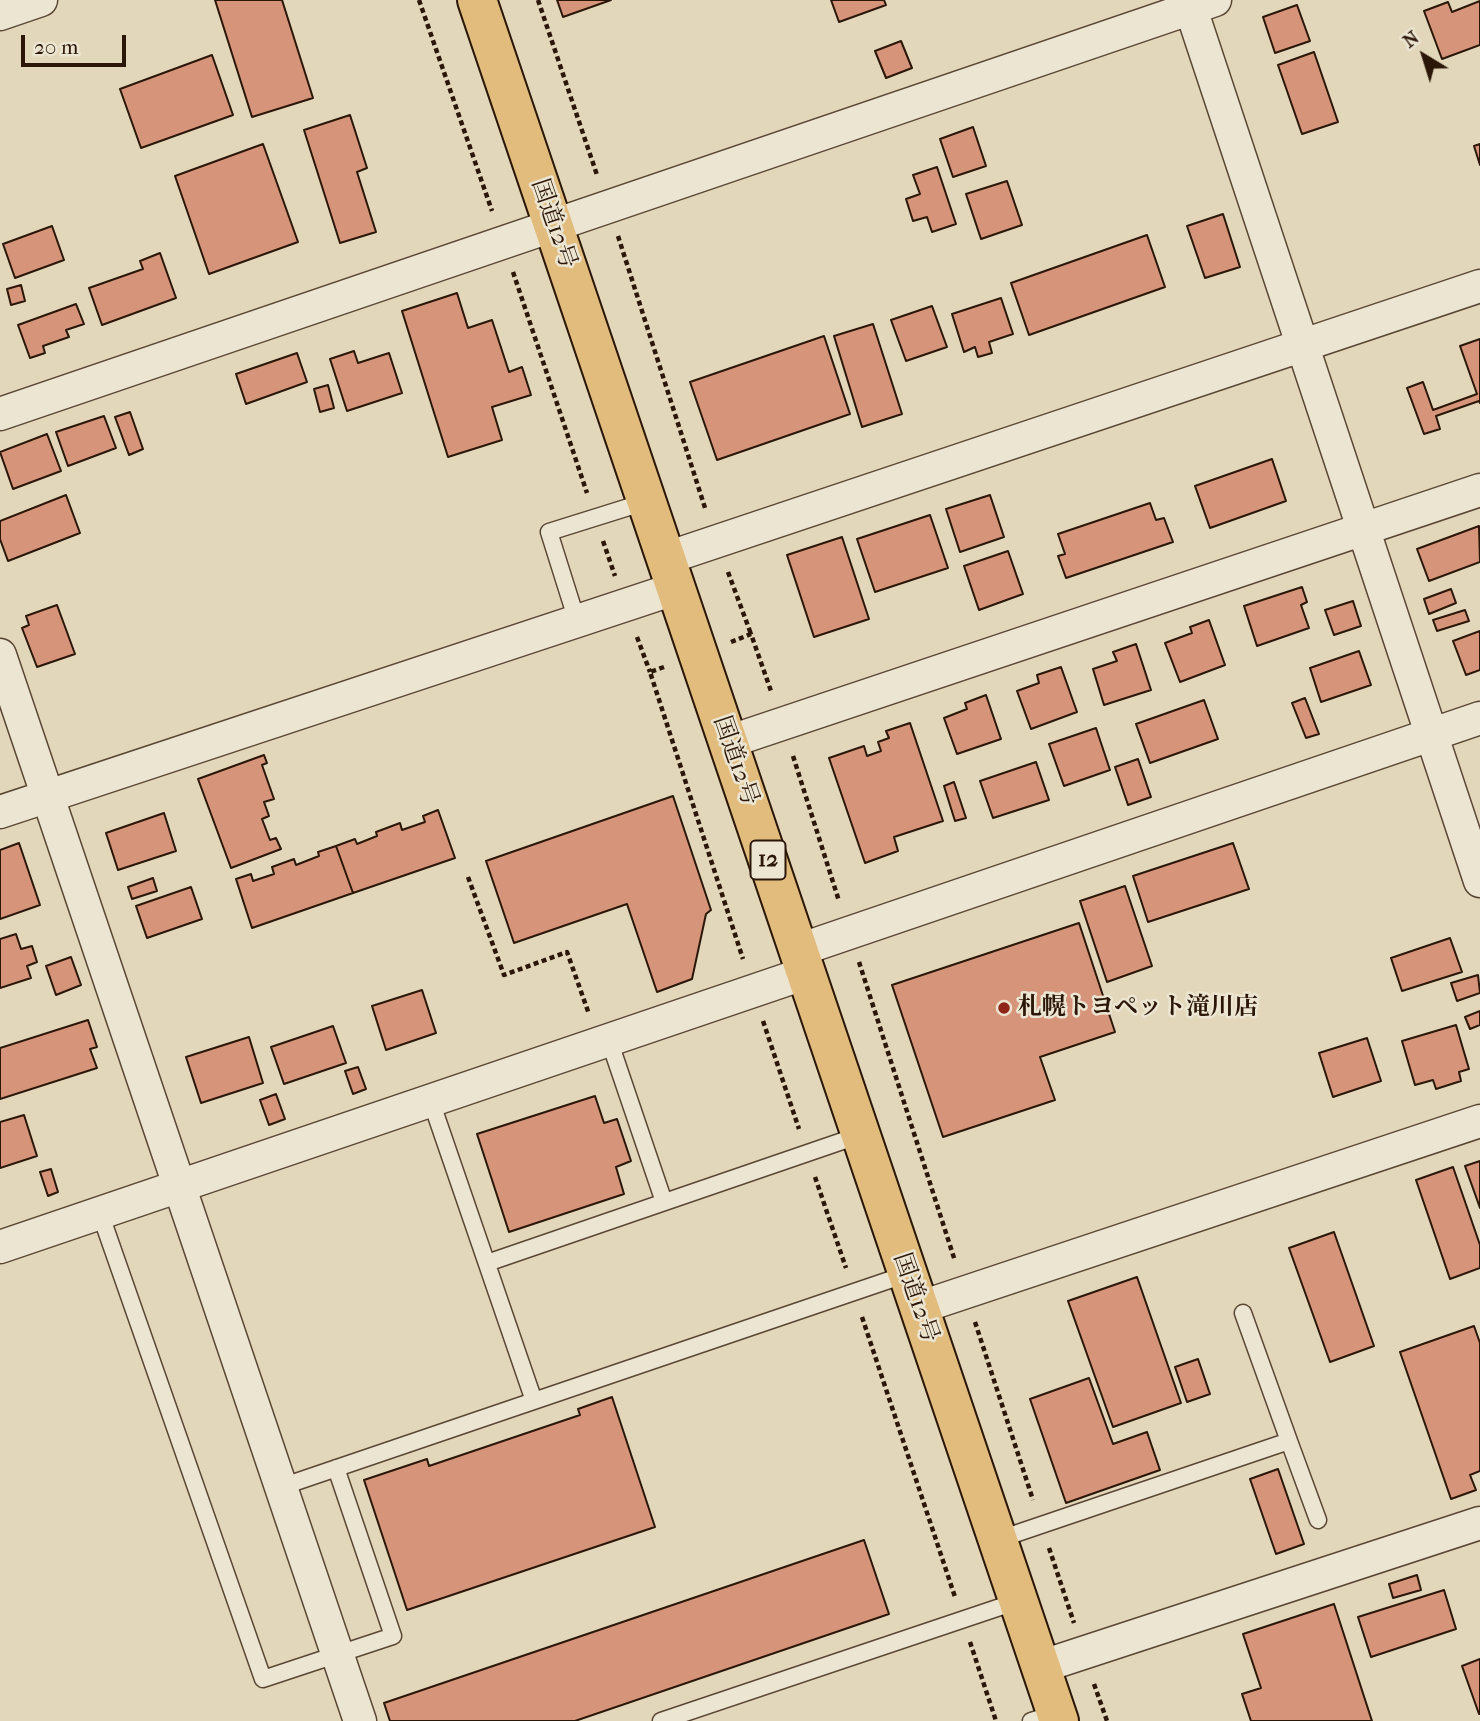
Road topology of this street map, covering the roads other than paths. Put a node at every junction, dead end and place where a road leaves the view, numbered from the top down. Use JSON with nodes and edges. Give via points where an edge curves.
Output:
{"nodes":[{"id":1,"x":41,"y":0,"type":"edge"},
{"id":2,"x":477,"y":0,"type":"edge"},
{"id":3,"x":1198,"y":3,"type":"edge"},
{"id":4,"x":0,"y":14,"type":"edge"},
{"id":5,"x":553,"y":225,"type":"junction"},
{"id":6,"x":1480,"y":286,"type":"edge"},
{"id":7,"x":1304,"y":346,"type":"junction"},
{"id":8,"x":0,"y":414,"type":"edge"},
{"id":9,"x":1480,"y":490,"type":"edge"},
{"id":10,"x":648,"y":501,"type":"junction"},
{"id":11,"x":1363,"y":531,"type":"junction"},
{"id":12,"x":672,"y":573,"type":"junction"},
{"id":13,"x":577,"y":621,"type":"junction"},
{"id":14,"x":0,"y":655,"type":"edge"},
{"id":15,"x":1480,"y":718,"type":"edge"},
{"id":16,"x":1431,"y":734,"type":"junction"},
{"id":17,"x":728,"y":742,"type":"junction"},
{"id":18,"x":48,"y":795,"type":"junction"},
{"id":19,"x":0,"y":812,"type":"edge"},
{"id":20,"x":1480,"y":881,"type":"edge"},
{"id":21,"x":803,"y":961,"type":"junction"},
{"id":22,"x":604,"y":1042,"type":"junction"},
{"id":23,"x":431,"y":1101,"type":"junction"},
{"id":24,"x":1480,"y":1121,"type":"edge"},
{"id":25,"x":860,"y":1135,"type":"junction"},
{"id":26,"x":181,"y":1186,"type":"junction"},
{"id":27,"x":664,"y":1202,"type":"junction"},
{"id":28,"x":100,"y":1213,"type":"junction"},
{"id":29,"x":0,"y":1247,"type":"edge"},
{"id":30,"x":487,"y":1264,"type":"junction"},
{"id":31,"x":913,"y":1291,"type":"junction"},
{"id":32,"x":1242,"y":1313,"type":"dead end"},
{"id":33,"x":534,"y":1401,"type":"junction"},
{"id":34,"x":1289,"y":1441,"type":"junction"},
{"id":35,"x":336,"y":1468,"type":"junction"},
{"id":36,"x":281,"y":1486,"type":"junction"},
{"id":37,"x":1318,"y":1520,"type":"dead end"},
{"id":38,"x":1480,"y":1523,"type":"edge"},
{"id":39,"x":997,"y":1540,"type":"junction"},
{"id":40,"x":1018,"y":1601,"type":"junction"},
{"id":41,"x":338,"y":1655,"type":"junction"},
{"id":42,"x":1040,"y":1667,"type":"junction"},
{"id":43,"x":1049,"y":1718,"type":"edge"},
{"id":44,"x":360,"y":1721,"type":"edge"},
{"id":45,"x":661,"y":1721,"type":"edge"}],
"edges":[{"from":1,"to":4,"type":"street"},
{"from":2,"to":5,"type":"highway","name":"国道12号","number":"12"},
{"from":3,"to":5,"type":"street"},
{"from":3,"to":7,"type":"street"},
{"from":5,"to":8,"type":"street"},
{"from":5,"to":10,"type":"highway","name":"国道12号","number":"12"},
{"from":6,"to":7,"type":"street"},
{"from":7,"to":11,"type":"street"},
{"from":7,"to":12,"type":"street","via":[[716,542]]},
{"from":9,"to":11,"type":"street"},
{"from":10,"to":12,"type":"highway","name":"国道12号","number":"12"},
{"from":10,"to":13,"type":"lane","via":[[549,533]]},
{"from":11,"to":16,"type":"street"},
{"from":11,"to":17,"type":"street"},
{"from":12,"to":13,"type":"street","via":[[625,605]]},
{"from":12,"to":17,"type":"highway","name":"国道12号","number":"12"},
{"from":13,"to":18,"type":"street"},
{"from":14,"to":18,"type":"street"},
{"from":15,"to":16,"type":"street"},
{"from":16,"to":20,"type":"street"},
{"from":16,"to":21,"type":"street","via":[[850,932]]},
{"from":17,"to":21,"type":"highway","name":"国道12号","number":"12"},
{"from":18,"to":19,"type":"street"},
{"from":18,"to":26,"type":"street"},
{"from":21,"to":22,"type":"street"},
{"from":21,"to":25,"type":"highway","name":"国道12号","number":"12"},
{"from":22,"to":23,"type":"street"},
{"from":22,"to":27,"type":"lane"},
{"from":23,"to":26,"type":"street"},
{"from":23,"to":30,"type":"lane"},
{"from":24,"to":31,"type":"street","via":[[965,1292]]},
{"from":25,"to":27,"type":"lane"},
{"from":25,"to":31,"type":"highway","name":"国道12号","number":"12"},
{"from":26,"to":28,"type":"street"},
{"from":26,"to":36,"type":"street"},
{"from":27,"to":30,"type":"lane"},
{"from":28,"to":29,"type":"street"},
{"from":28,"to":41,"type":"lane","via":[[263,1679]]},
{"from":30,"to":33,"type":"lane"},
{"from":31,"to":33,"type":"lane"},
{"from":31,"to":39,"type":"highway","name":"国道12号","number":"12"},
{"from":32,"to":34,"type":"lane"},
{"from":33,"to":35,"type":"lane"},
{"from":34,"to":37,"type":"lane"},
{"from":34,"to":39,"type":"lane"},
{"from":35,"to":36,"type":"lane"},
{"from":35,"to":41,"type":"lane","via":[[393,1636]]},
{"from":36,"to":41,"type":"street"},
{"from":38,"to":42,"type":"street"},
{"from":39,"to":40,"type":"highway","name":"国道12号","number":"12"},
{"from":40,"to":42,"type":"highway","name":"国道12号","number":"12"},
{"from":40,"to":45,"type":"lane"},
{"from":41,"to":44,"type":"street"},
{"from":42,"to":43,"type":"highway","name":"国道12号","number":"12"}]}
